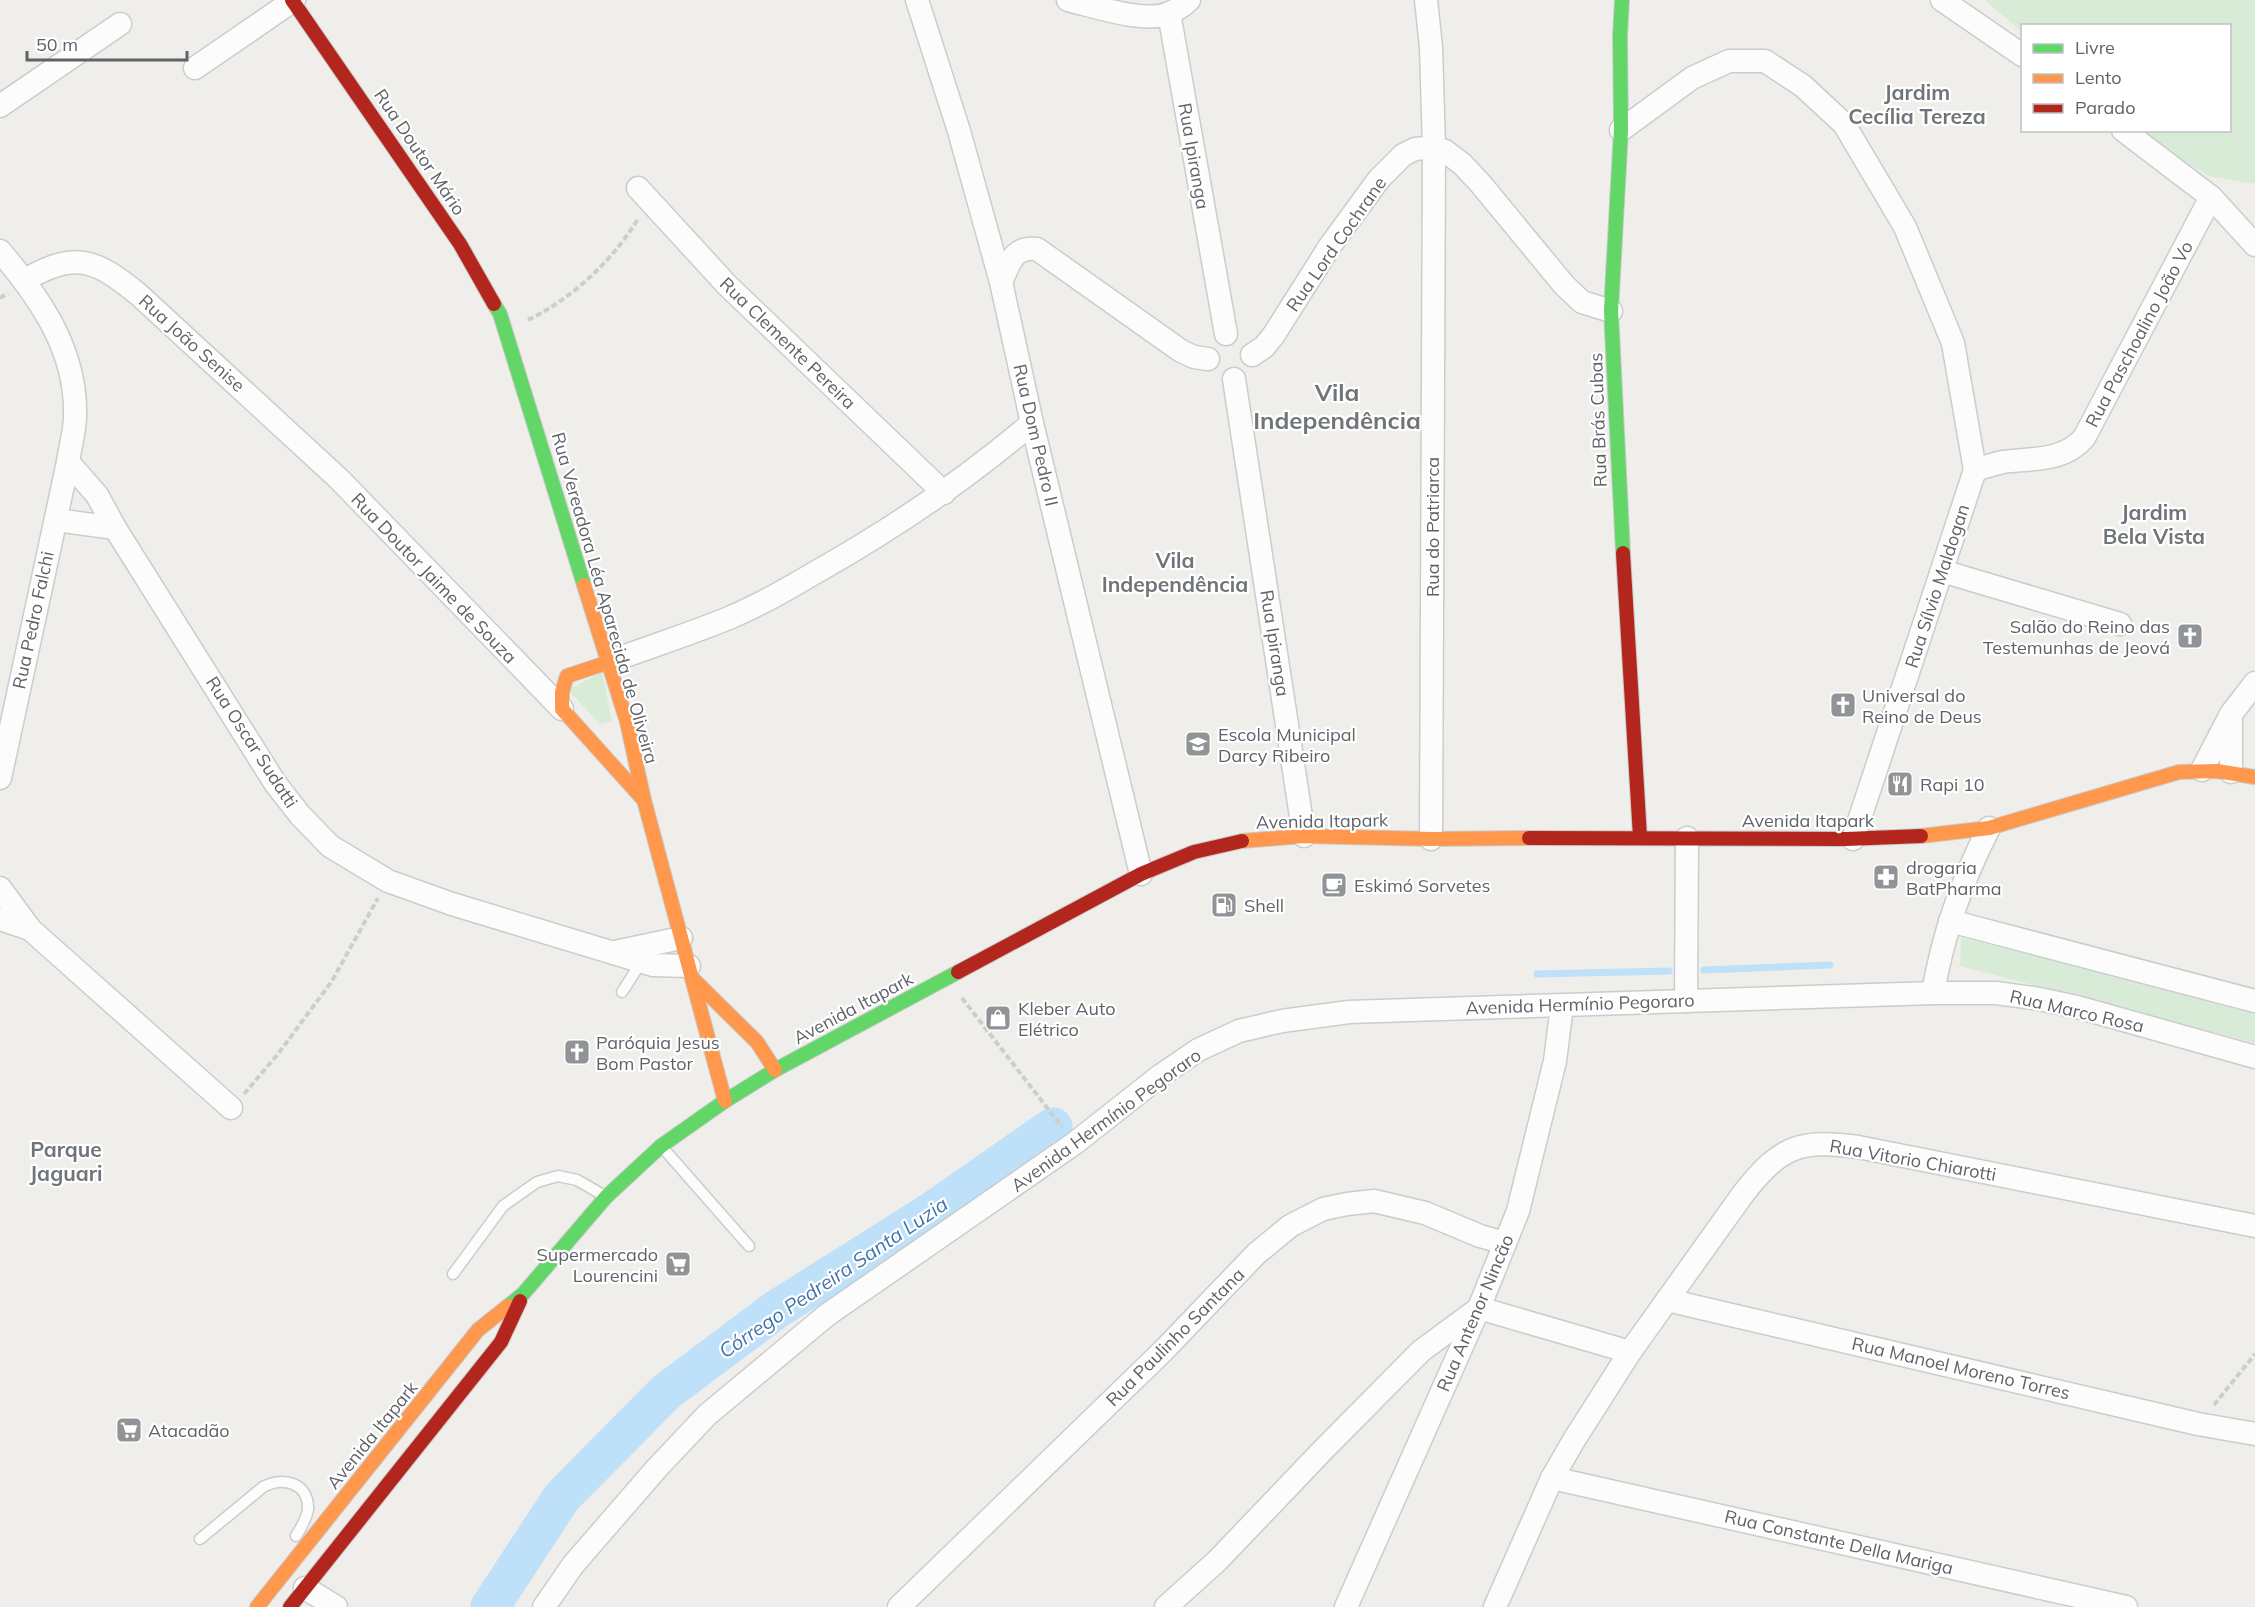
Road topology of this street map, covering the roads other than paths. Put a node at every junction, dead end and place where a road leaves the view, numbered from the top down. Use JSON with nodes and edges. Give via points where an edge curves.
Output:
{"nodes":[{"id":1,"x":293,"y":0,"type":"edge"},
{"id":2,"x":917,"y":0,"type":"edge"},
{"id":3,"x":1068,"y":0,"type":"edge"},
{"id":4,"x":1189,"y":0,"type":"edge"},
{"id":5,"x":1426,"y":0,"type":"edge"},
{"id":6,"x":1622,"y":0,"type":"edge"},
{"id":7,"x":1942,"y":0,"type":"edge"},
{"id":8,"x":1169,"y":13,"type":"junction"},
{"id":9,"x":120,"y":24,"type":"dead end"},
{"id":10,"x":2021,"y":54,"type":"edge"},
{"id":11,"x":195,"y":68,"type":"dead end"},
{"id":12,"x":0,"y":106,"type":"edge"},
{"id":13,"x":1621,"y":130,"type":"junction"},
{"id":14,"x":2126,"y":132,"type":"edge"},
{"id":15,"x":1434,"y":147,"type":"junction"},
{"id":16,"x":643,"y":194,"type":"road end"},
{"id":17,"x":2211,"y":197,"type":"junction"},
{"id":18,"x":2255,"y":245,"type":"edge"},
{"id":19,"x":0,"y":250,"type":"edge"},
{"id":20,"x":26,"y":280,"type":"junction"},
{"id":21,"x":1001,"y":282,"type":"junction"},
{"id":22,"x":1611,"y":311,"type":"junction"},
{"id":23,"x":506,"y":332,"type":"joint"},
{"id":24,"x":1226,"y":334,"type":"junction"},
{"id":25,"x":1252,"y":355,"type":"junction"},
{"id":26,"x":1208,"y":359,"type":"junction"},
{"id":27,"x":1234,"y":379,"type":"junction"},
{"id":28,"x":1032,"y":423,"type":"junction"},
{"id":29,"x":68,"y":462,"type":"junction"},
{"id":30,"x":1975,"y":470,"type":"junction"},
{"id":31,"x":339,"y":479,"type":"joint"},
{"id":32,"x":944,"y":493,"type":"junction"},
{"id":33,"x":56,"y":520,"type":"junction"},
{"id":34,"x":115,"y":528,"type":"junction"},
{"id":35,"x":1942,"y":571,"type":"junction"},
{"id":36,"x":2120,"y":624,"type":"dead end"},
{"id":37,"x":609,"y":662,"type":"junction"},
{"id":38,"x":567,"y":676,"type":"junction"},
{"id":39,"x":530,"y":677,"type":"junction"},
{"id":40,"x":2255,"y":683,"type":"edge"},
{"id":41,"x":562,"y":709,"type":"junction"},
{"id":42,"x":2231,"y":714,"type":"junction"},
{"id":43,"x":627,"y":722,"type":"junction"},
{"id":44,"x":592,"y":742,"type":"junction"},
{"id":45,"x":2202,"y":770,"type":"junction"},
{"id":46,"x":2230,"y":771,"type":"junction"},
{"id":47,"x":2255,"y":777,"type":"edge"},
{"id":48,"x":0,"y":778,"type":"edge"},
{"id":49,"x":644,"y":800,"type":"junction"},
{"id":50,"x":1989,"y":828,"type":"junction"},
{"id":51,"x":1304,"y":836,"type":"junction"},
{"id":52,"x":1640,"y":837,"type":"junction"},
{"id":53,"x":1687,"y":838,"type":"junction"},
{"id":54,"x":1431,"y":839,"type":"junction"},
{"id":55,"x":1853,"y":839,"type":"junction"},
{"id":56,"x":1141,"y":874,"type":"junction"},
{"id":57,"x":0,"y":888,"type":"edge"},
{"id":58,"x":0,"y":919,"type":"edge"},
{"id":59,"x":1950,"y":921,"type":"junction"},
{"id":60,"x":30,"y":929,"type":"junction"},
{"id":61,"x":681,"y":938,"type":"junction"},
{"id":62,"x":614,"y":952,"type":"junction"},
{"id":63,"x":643,"y":961,"type":"junction"},
{"id":64,"x":691,"y":973,"type":"junction"},
{"id":65,"x":622,"y":992,"type":"dead end"},
{"id":66,"x":1933,"y":993,"type":"junction"},
{"id":67,"x":1686,"y":1001,"type":"junction"},
{"id":68,"x":2255,"y":1001,"type":"edge"},
{"id":69,"x":1562,"y":1006,"type":"junction"},
{"id":70,"x":2255,"y":1057,"type":"edge"},
{"id":71,"x":775,"y":1070,"type":"junction"},
{"id":72,"x":725,"y":1101,"type":"junction"},
{"id":73,"x":231,"y":1108,"type":"road end"},
{"id":74,"x":661,"y":1146,"type":"junction"},
{"id":75,"x":606,"y":1197,"type":"junction"},
{"id":76,"x":2255,"y":1226,"type":"edge"},
{"id":77,"x":1505,"y":1243,"type":"junction"},
{"id":78,"x":749,"y":1246,"type":"dead end"},
{"id":79,"x":453,"y":1274,"type":"dead end"},
{"id":80,"x":523,"y":1294,"type":"junction"},
{"id":81,"x":1666,"y":1300,"type":"junction"},
{"id":82,"x":1479,"y":1308,"type":"junction"},
{"id":83,"x":1629,"y":1352,"type":"junction"},
{"id":84,"x":2255,"y":1434,"type":"edge"},
{"id":85,"x":1552,"y":1478,"type":"junction"},
{"id":86,"x":200,"y":1539,"type":"dead end"},
{"id":87,"x":292,"y":1564,"type":"junction"},
{"id":88,"x":305,"y":1588,"type":"junction"},
{"id":89,"x":257,"y":1607,"type":"edge"},
{"id":90,"x":290,"y":1607,"type":"edge"},
{"id":91,"x":336,"y":1607,"type":"edge"},
{"id":92,"x":544,"y":1607,"type":"edge"},
{"id":93,"x":899,"y":1607,"type":"edge"},
{"id":94,"x":1166,"y":1607,"type":"edge"},
{"id":95,"x":1346,"y":1607,"type":"edge"},
{"id":96,"x":1495,"y":1607,"type":"edge"},
{"id":97,"x":2126,"y":1607,"type":"edge"}],
"edges":[{"from":1,"to":11,"type":"street"},
{"from":1,"to":23,"type":"main road","name":"Rua Doutor Mário","via":[[460,244],[492,296]]},
{"from":2,"to":21,"type":"street","name":"Rua Dom Pedro II"},
{"from":3,"to":8,"type":"street","via":[[1136,15]]},
{"from":4,"to":8,"type":"street"},
{"from":5,"to":15,"type":"street","name":"Rua do Patriarca"},
{"from":6,"to":13,"type":"main road","name":"Rua Brás Cubas"},
{"from":7,"to":10,"type":"street"},
{"from":8,"to":24,"type":"street","name":"Rua Ipiranga"},
{"from":9,"to":12,"type":"street"},
{"from":13,"to":22,"type":"main road","name":"Rua Brás Cubas"},
{"from":13,"to":30,"type":"street","via":[[1692,78],[1729,61],[1765,62],[1803,86],[1844,124],[1905,227],[1953,343]]},
{"from":14,"to":17,"type":"street"},
{"from":15,"to":22,"type":"street","via":[[1454,157],[1480,183],[1582,302]]},
{"from":15,"to":25,"type":"street","name":"Rua Lord Cochrane","via":[[1415,148],[1379,179],[1330,246],[1273,336]]},
{"from":15,"to":54,"type":"street","name":"Rua do Patriarca"},
{"from":16,"to":32,"type":"street","name":"Rua Clemente Pereira","via":[[727,285]]},
{"from":17,"to":18,"type":"street"},
{"from":17,"to":30,"type":"street","name":"Rua Paschoalino João Vo","via":[[2084,438],[2075,448],[2056,457]]},
{"from":19,"to":20,"type":"street","name":"Rua Pedro Falchi"},
{"from":20,"to":29,"type":"street","name":"Rua Pedro Falchi","via":[[64,347],[73,383],[75,417]]},
{"from":20,"to":31,"type":"street","name":"Rua João Senise","via":[[48,267],[69,262],[90,263],[112,273]]},
{"from":21,"to":26,"type":"street","via":[[1015,254],[1026,247],[1038,249],[1180,351]]},
{"from":21,"to":28,"type":"street","name":"Rua Dom Pedro II"},
{"from":22,"to":52,"type":"main road","name":"Rua Brás Cubas"},
{"from":23,"to":37,"type":"main road","name":"Rua Vereadora Léa Aparecida de Oliveira"},
{"from":24,"to":25,"type":"street","via":[[1244,339]]},
{"from":24,"to":26,"type":"street","via":[[1214,340]]},
{"from":25,"to":27,"type":"street","via":[[1248,370]]},
{"from":26,"to":27,"type":"street","via":[[1219,376]]},
{"from":27,"to":51,"type":"street","name":"Rua Ipiranga"},
{"from":28,"to":32,"type":"street"},
{"from":28,"to":56,"type":"street","name":"Rua Dom Pedro II"},
{"from":29,"to":33,"type":"street","name":"Rua Pedro Falchi"},
{"from":29,"to":34,"type":"street","name":"Rua Oscar Sudatti","via":[[97,495]]},
{"from":30,"to":35,"type":"street","name":"Rua Sílvio Maldogan"},
{"from":31,"to":39,"type":"street","name":"Rua Doutor Jaime de Souza"},
{"from":32,"to":37,"type":"street","via":[[771,598],[730,618]]},
{"from":33,"to":34,"type":"street"},
{"from":33,"to":48,"type":"street","name":"Rua Pedro Falchi"},
{"from":34,"to":62,"type":"street","name":"Rua Oscar Sudatti","via":[[270,774],[330,846],[388,881],[463,908]]},
{"from":35,"to":36,"type":"street"},
{"from":35,"to":55,"type":"street","name":"Rua Sílvio Maldogan"},
{"from":37,"to":38,"type":"main road"},
{"from":37,"to":43,"type":"main road","name":"Rua Vereadora Léa Aparecida de Oliveira"},
{"from":38,"to":39,"type":"street","name":"Rua Doutor Jaime de Souza"},
{"from":38,"to":41,"type":"main road"},
{"from":39,"to":41,"type":"street","name":"Rua Doutor Jaime de Souza"},
{"from":40,"to":42,"type":"street"},
{"from":41,"to":44,"type":"main road","name":"Rua Doutor Jaime de Souza"},
{"from":42,"to":45,"type":"street"},
{"from":42,"to":46,"type":"street"},
{"from":43,"to":44,"type":"main road","via":[[622,737],[611,742]]},
{"from":43,"to":49,"type":"main road","name":"Rua Vereadora Léa Aparecida de Oliveira"},
{"from":44,"to":49,"type":"main road","name":"Rua Doutor Jaime de Souza"},
{"from":45,"to":46,"type":"main road","name":"Avenida Itapark"},
{"from":45,"to":50,"type":"main road","name":"Avenida Itapark","via":[[2157,777]]},
{"from":46,"to":47,"type":"main road","name":"Avenida Itapark"},
{"from":49,"to":61,"type":"main road","name":"Rua Vereadora Léa Aparecida de Oliveira"},
{"from":50,"to":55,"type":"main road","name":"Avenida Itapark","via":[[1916,837]]},
{"from":50,"to":59,"type":"street","via":[[1971,862]]},
{"from":51,"to":54,"type":"main road","name":"Avenida Itapark"},
{"from":51,"to":56,"type":"main road","name":"Avenida Itapark","via":[[1224,844]]},
{"from":52,"to":53,"type":"main road","name":"Avenida Itapark"},
{"from":52,"to":54,"type":"main road","name":"Avenida Itapark"},
{"from":53,"to":55,"type":"main road","name":"Avenida Itapark"},
{"from":53,"to":67,"type":"street"},
{"from":56,"to":71,"type":"main road","name":"Avenida Itapark"},
{"from":57,"to":60,"type":"street"},
{"from":58,"to":60,"type":"street"},
{"from":59,"to":66,"type":"street"},
{"from":59,"to":68,"type":"street"},
{"from":60,"to":73,"type":"street"},
{"from":61,"to":62,"type":"street","name":"Rua Oscar Sudatti"},
{"from":61,"to":64,"type":"main road","name":"Rua Vereadora Léa Aparecida de Oliveira"},
{"from":62,"to":63,"type":"street","name":"Rua Oscar Sudatti"},
{"from":63,"to":64,"type":"street","name":"Rua Oscar Sudatti"},
{"from":63,"to":65,"type":"lane"},
{"from":64,"to":71,"type":"main road","name":"Rua Vereadora Léa Aparecida de Oliveira","via":[[734,1022],[758,1041]]},
{"from":64,"to":72,"type":"main road","name":"Rua Vereadora Léa Aparecida de Oliveira"},
{"from":66,"to":67,"type":"street","name":"Avenida Hermínio Pegoraro"},
{"from":66,"to":70,"type":"street","name":"Rua Marco Rosa","via":[[1996,993],[2034,998]]},
{"from":67,"to":69,"type":"street","name":"Avenida Hermínio Pegoraro"},
{"from":69,"to":77,"type":"street","name":"Rua Antenor Nincão","via":[[1555,1061],[1531,1162]]},
{"from":69,"to":92,"type":"street","name":"Avenida Hermínio Pegoraro","via":[[1349,1012],[1239,1031],[1198,1050],[1075,1143],[827,1315],[707,1415],[573,1565]]},
{"from":71,"to":72,"type":"main road","name":"Avenida Itapark"},
{"from":72,"to":74,"type":"main road","name":"Avenida Itapark"},
{"from":74,"to":75,"type":"main road","name":"Avenida Itapark"},
{"from":74,"to":78,"type":"lane"},
{"from":75,"to":79,"type":"lane","via":[[577,1180],[558,1176],[537,1182],[503,1206]]},
{"from":75,"to":80,"type":"main road","name":"Avenida Itapark"},
{"from":76,"to":81,"type":"street","name":"Rua Vitorio Chiarotti","via":[[1858,1147],[1814,1144],[1780,1155],[1760,1172]]},
{"from":77,"to":82,"type":"street","name":"Rua Antenor Nincão"},
{"from":77,"to":93,"type":"street","name":"Rua Paulinho Santana","via":[[1425,1213],[1374,1201],[1323,1209],[1290,1226],[1256,1254],[1163,1351]]},
{"from":80,"to":87,"type":"main road","name":"Avenida Itapark","via":[[478,1330]]},
{"from":80,"to":88,"type":"main road","name":"Avenida Itapark","via":[[501,1342]]},
{"from":81,"to":83,"type":"street","name":"Rua Vitorio Chiarotti"},
{"from":81,"to":84,"type":"street","name":"Rua Manoel Moreno Torres"},
{"from":82,"to":83,"type":"street"},
{"from":82,"to":94,"type":"street","via":[[1421,1351],[1218,1560]]},
{"from":82,"to":95,"type":"street","name":"Rua Antenor Nincão"},
{"from":83,"to":85,"type":"street","name":"Rua Vitorio Chiarotti"},
{"from":85,"to":96,"type":"street","name":"Rua Vitorio Chiarotti"},
{"from":85,"to":97,"type":"street","name":"Rua Constante Della Mariga"},
{"from":86,"to":87,"type":"lane","via":[[263,1487],[285,1480],[301,1490],[308,1510],[295,1538]]},
{"from":87,"to":89,"type":"main road","name":"Avenida Itapark"},
{"from":88,"to":90,"type":"main road","name":"Avenida Itapark"},
{"from":88,"to":91,"type":"street"}]}
